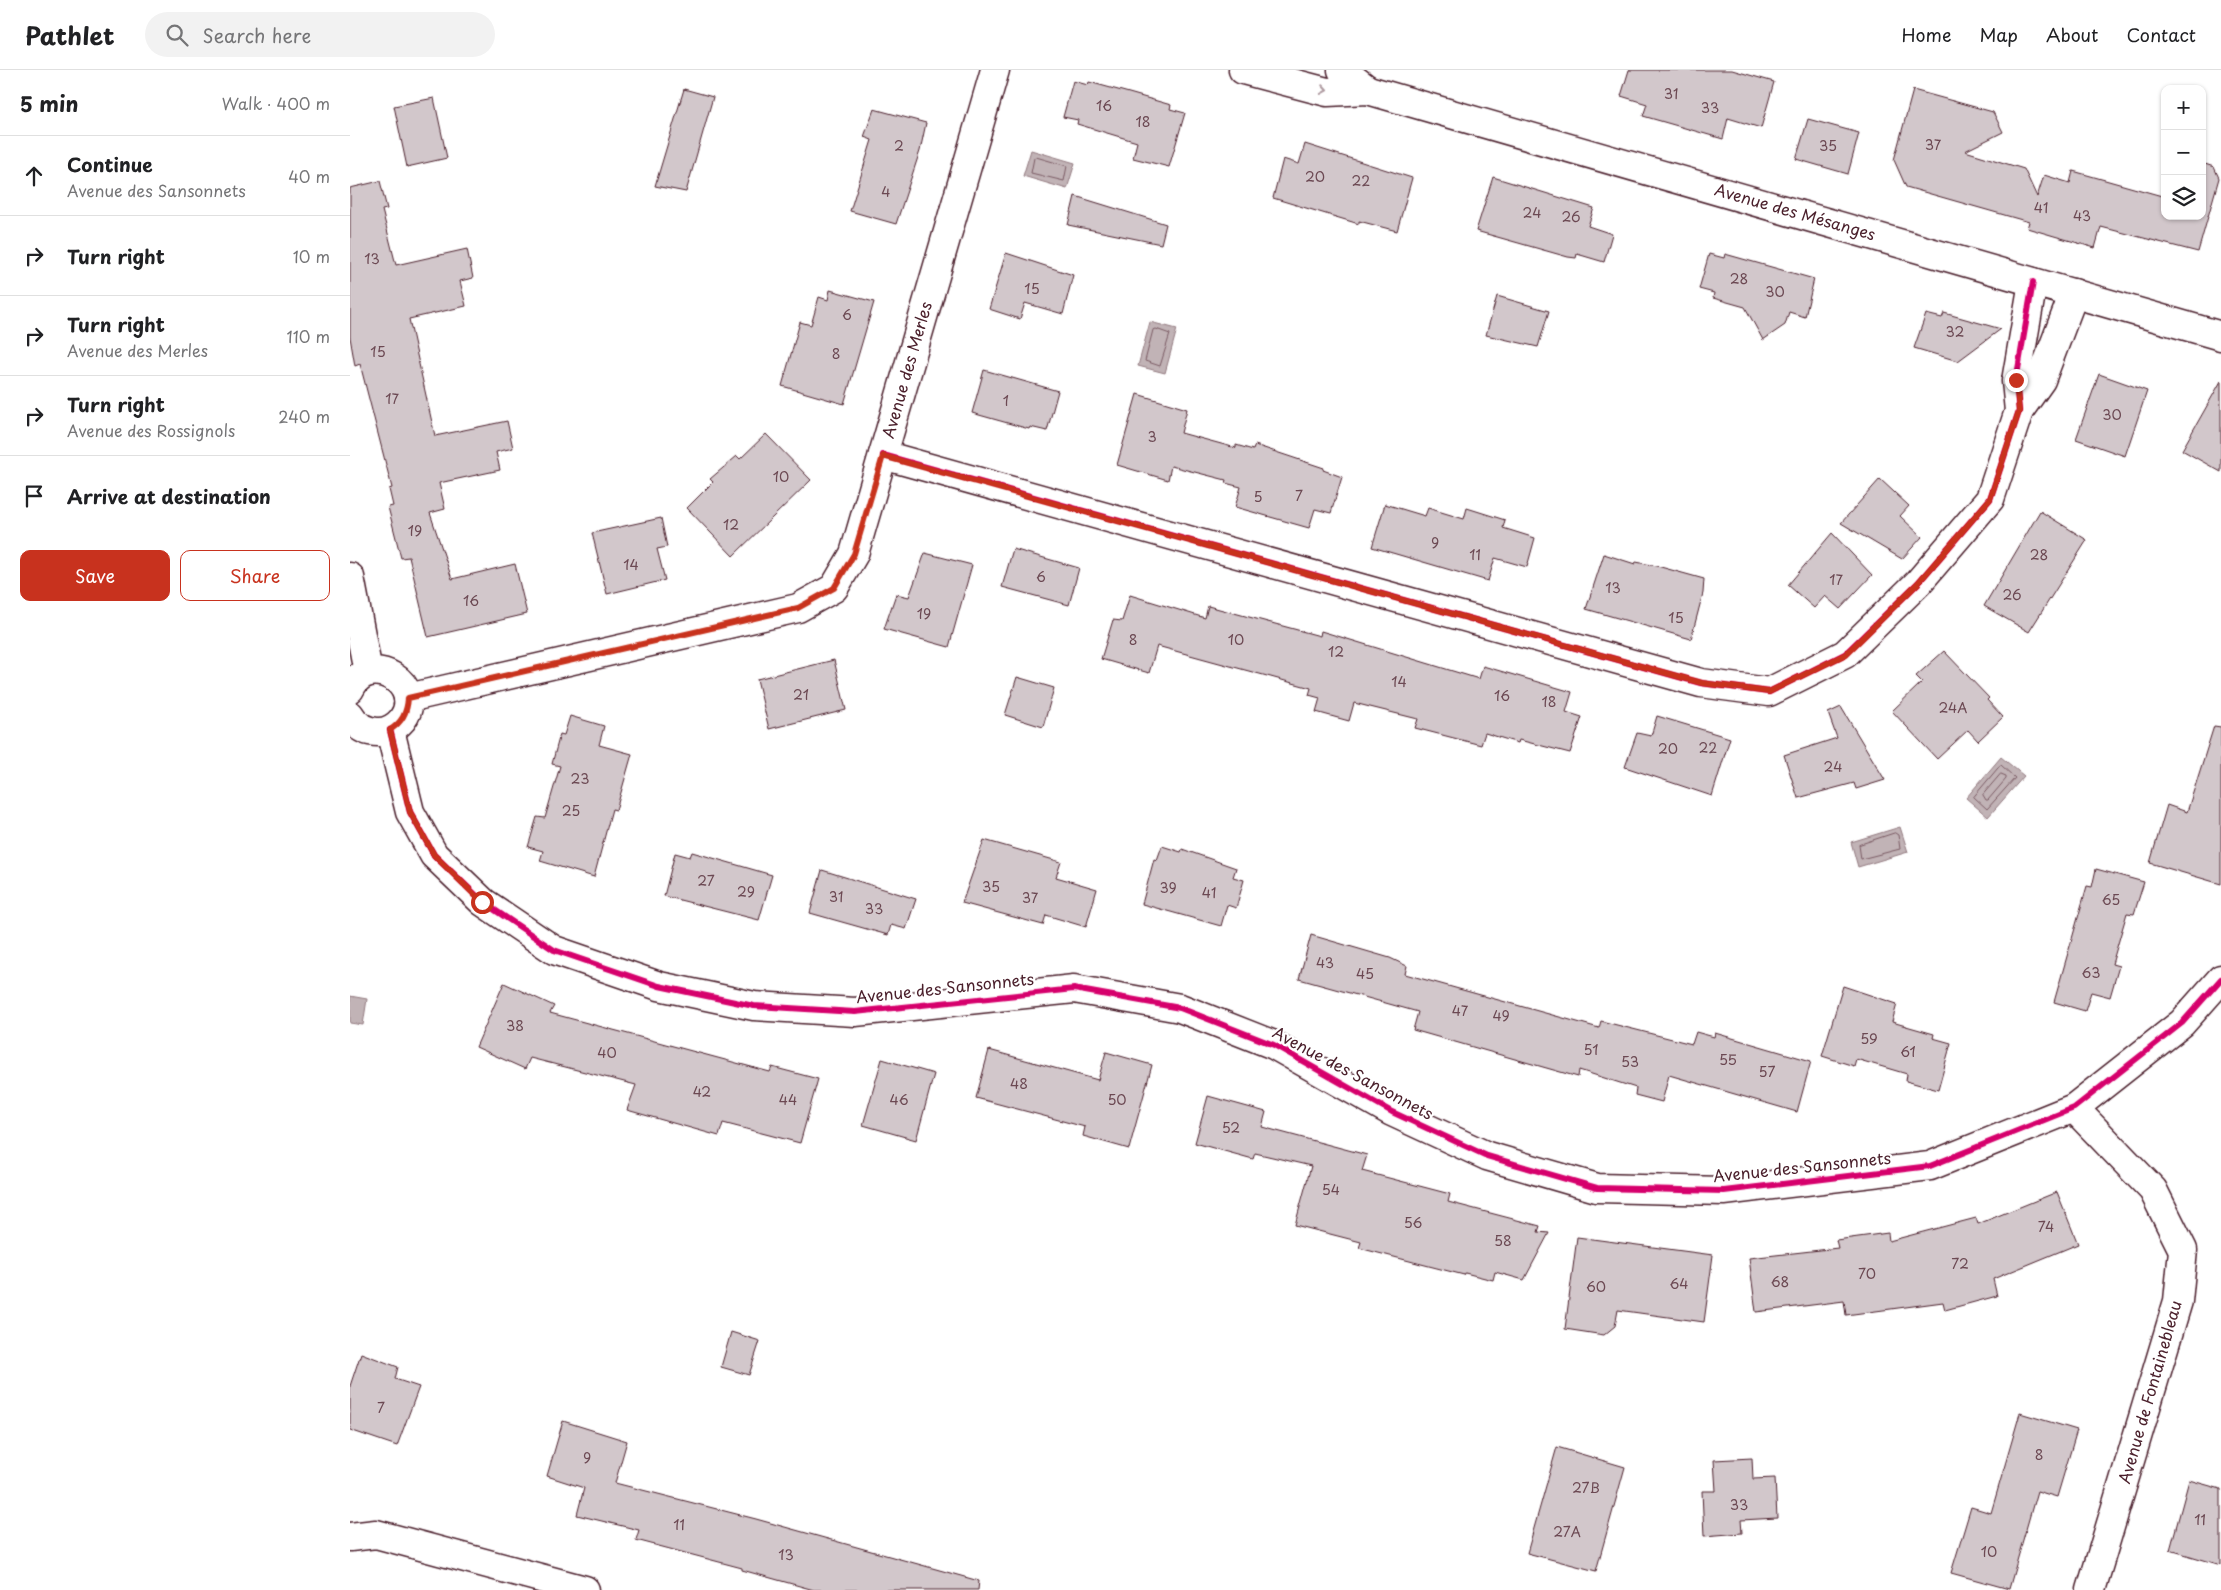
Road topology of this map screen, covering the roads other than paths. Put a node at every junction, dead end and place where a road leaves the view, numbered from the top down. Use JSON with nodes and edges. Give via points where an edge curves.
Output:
{"nodes":[{"id":1,"x":995,"y":70,"type":"edge"},
{"id":2,"x":1243,"y":70,"type":"edge"},
{"id":3,"x":1342,"y":70,"type":"edge"},
{"id":4,"x":1368,"y":90,"type":"junction"},
{"id":5,"x":2033,"y":282,"type":"junction"},
{"id":6,"x":2074,"y":293,"type":"junction"},
{"id":7,"x":2221,"y":336,"type":"edge"},
{"id":8,"x":2019,"y":411,"type":"junction"},
{"id":9,"x":883,"y":456,"type":"junction"},
{"id":10,"x":350,"y":577,"type":"edge"},
{"id":11,"x":359,"y":681,"type":"edge"},
{"id":12,"x":408,"y":698,"type":"junction"},
{"id":13,"x":351,"y":719,"type":"edge"},
{"id":14,"x":390,"y":730,"type":"junction"},
{"id":15,"x":2221,"y":979,"type":"edge"},
{"id":16,"x":2074,"y":1108,"type":"junction"},
{"id":17,"x":350,"y":1537,"type":"edge"},
{"id":18,"x":585,"y":1590,"type":"edge"},
{"id":19,"x":2091,"y":1590,"type":"edge"}],
"edges":[{"from":1,"to":9,"type":"street","name":"Avenue des Merles"},
{"from":2,"to":4,"type":"street","name":"Avenue des Mésanges","one_way":true,"via":[[1327,92]]},
{"from":3,"to":4,"type":"street","name":"Avenue des Mésanges"},
{"from":4,"to":5,"type":"street","name":"Avenue des Mésanges"},
{"from":5,"to":6,"type":"street","name":"Avenue des Mésanges"},
{"from":5,"to":8,"type":"street","via":[[2016,380]]},
{"from":6,"to":7,"type":"street","name":"Avenue des Mésanges"},
{"from":6,"to":8,"type":"street","via":[[2041,380]]},
{"from":8,"to":9,"type":"street","via":[[1990,499],[1918,583],[1846,654],[1769,692],[1702,683]]},
{"from":9,"to":12,"type":"street","name":"Avenue des Merles","via":[[854,554],[834,588],[798,608]]},
{"from":10,"to":11,"type":"street"},
{"from":11,"to":12,"type":"street","via":[[379,671],[390,674],[405,688]]},
{"from":12,"to":14,"type":"street","via":[[404,716]]},
{"from":13,"to":14,"type":"street","via":[[370,732]]},
{"from":14,"to":16,"type":"street","name":"Avenue des Sansonnets","via":[[410,812],[434,855],[482,902],[554,950],[659,986],[754,1006],[855,1012],[1074,989],[1180,1008],[1274,1045],[1392,1112],[1487,1156],[1597,1188],[1724,1191],[1930,1166]]},
{"from":15,"to":16,"type":"street","name":"Avenue des Sansonnets","via":[[2182,1023]]},
{"from":16,"to":19,"type":"street","name":"Avenue de Fontainebleau","via":[[2153,1190],[2183,1250],[2178,1301]]},
{"from":17,"to":18,"type":"street","via":[[376,1534]]}]}
